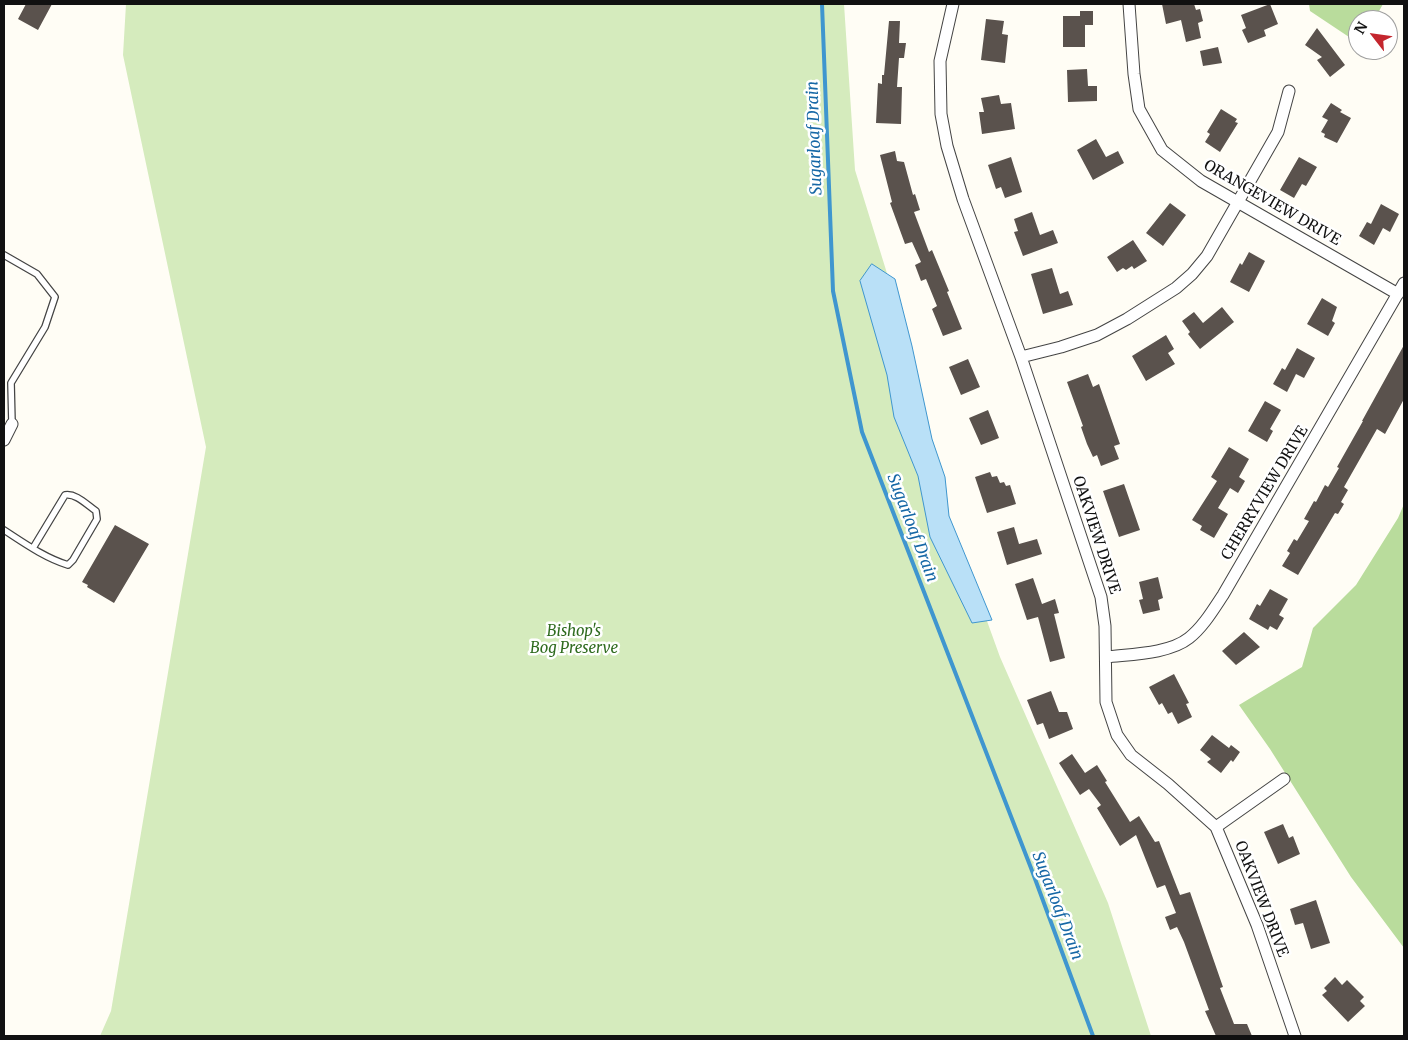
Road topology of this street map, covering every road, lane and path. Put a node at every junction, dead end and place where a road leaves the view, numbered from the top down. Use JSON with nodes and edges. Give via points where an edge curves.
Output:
{"nodes":[{"id":1,"x":953,"y":4,"type":"edge"},
{"id":2,"x":1129,"y":4,"type":"edge"},
{"id":3,"x":1289,"y":91,"type":"dead end"},
{"id":4,"x":1238,"y":202,"type":"junction"},
{"id":5,"x":4,"y":255,"type":"edge"},
{"id":6,"x":1401,"y":289,"type":"edge"},
{"id":7,"x":1021,"y":357,"type":"junction"},
{"id":8,"x":8,"y":421,"type":"edge"},
{"id":9,"x":4,"y":440,"type":"edge"},
{"id":10,"x":4,"y":530,"type":"edge"},
{"id":11,"x":33,"y":548,"type":"junction"},
{"id":12,"x":1106,"y":657,"type":"junction"},
{"id":13,"x":1284,"y":779,"type":"dead end"},
{"id":14,"x":1216,"y":827,"type":"junction"},
{"id":15,"x":1295,"y":1036,"type":"edge"}],
"edges":[{"from":1,"to":7,"type":"street","name":"OAKVIEW DRIVE","via":[[940,60],[941,114],[946,140],[963,199]]},
{"from":2,"to":4,"type":"street","name":"ORANGEVIEW DRIVE","via":[[1139,109],[1150,129],[1162,150],[1201,181]]},
{"from":3,"to":4,"type":"street","via":[[1278,132]]},
{"from":4,"to":6,"type":"street","name":"ORANGEVIEW DRIVE"},
{"from":4,"to":7,"type":"street","via":[[1207,256],[1176,288],[1097,336]]},
{"from":5,"to":8,"type":"lane","via":[[37,274],[55,297],[45,327],[11,383]]},
{"from":6,"to":12,"type":"street","name":"CHERRYVIEW DRIVE","via":[[1207,618],[1178,645]]},
{"from":7,"to":12,"type":"street","name":"OAKVIEW DRIVE","via":[[1102,597]]},
{"from":8,"to":9,"type":"street"},
{"from":10,"to":11,"type":"lane"},
{"from":11,"to":11,"type":"lane","via":[[65,495],[80,499],[96,511],[97,520],[68,565]]},
{"from":12,"to":14,"type":"street","name":"OAKVIEW DRIVE","via":[[1106,702],[1117,734],[1131,755]]},
{"from":13,"to":14,"type":"street"},
{"from":14,"to":15,"type":"street","name":"OAKVIEW DRIVE","via":[[1257,925]]}]}
